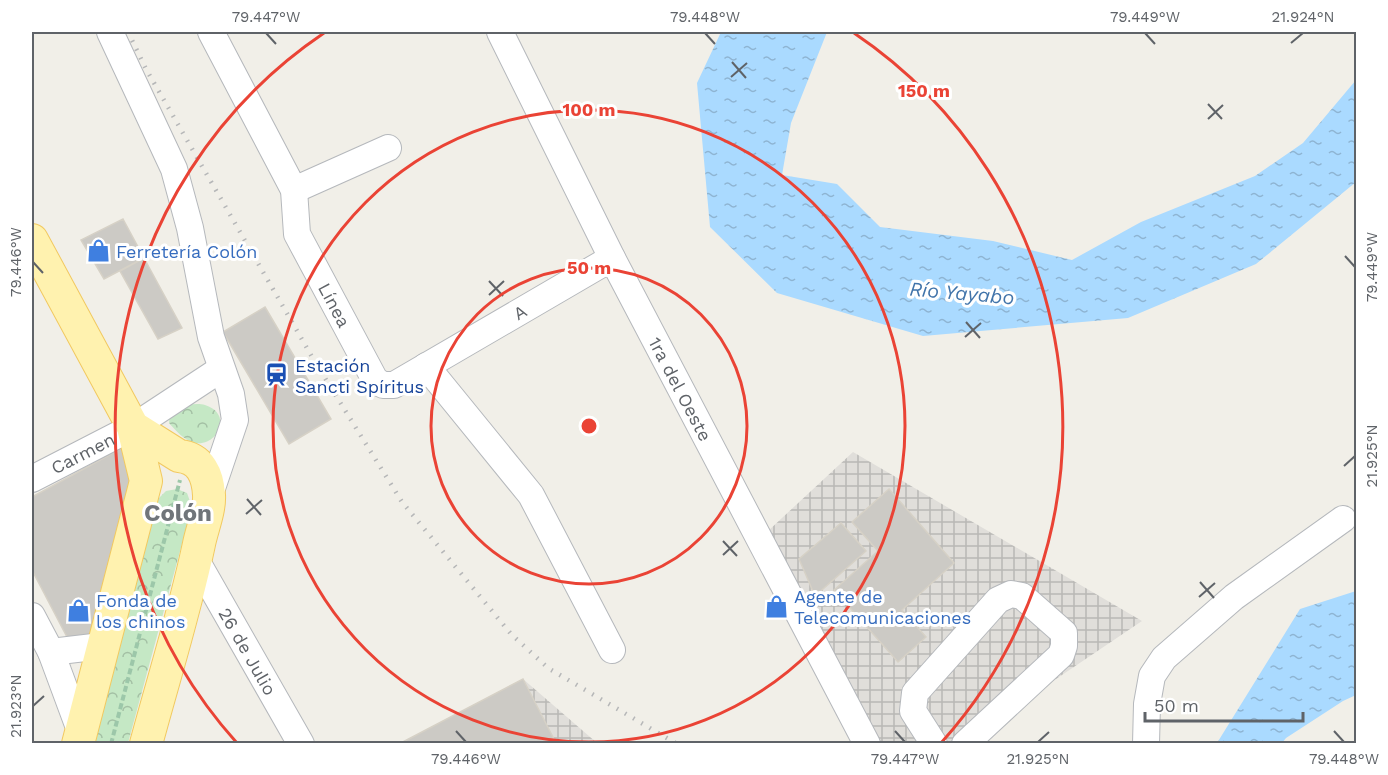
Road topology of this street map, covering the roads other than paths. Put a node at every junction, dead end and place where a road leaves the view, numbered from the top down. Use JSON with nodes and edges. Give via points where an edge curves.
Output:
{"nodes":[{"id":1,"x":110,"y":32,"type":"edge"},
{"id":2,"x":211,"y":32,"type":"edge"},
{"id":3,"x":500,"y":32,"type":"edge"},
{"id":4,"x":388,"y":148,"type":"dead end"},
{"id":5,"x":294,"y":190,"type":"junction"},
{"id":6,"x":32,"y":245,"type":"edge"},
{"id":7,"x":612,"y":258,"type":"junction"},
{"id":8,"x":426,"y":366,"type":"junction"},
{"id":9,"x":221,"y":369,"type":"junction"},
{"id":10,"x":133,"y":427,"type":"junction"},
{"id":11,"x":183,"y":456,"type":"junction"},
{"id":12,"x":32,"y":479,"type":"edge"},
{"id":13,"x":146,"y":481,"type":"junction"},
{"id":14,"x":209,"y":497,"type":"junction"},
{"id":15,"x":1343,"y":519,"type":"dead end"},
{"id":16,"x":196,"y":560,"type":"junction"},
{"id":17,"x":32,"y":616,"type":"edge"},
{"id":18,"x":102,"y":646,"type":"junction"},
{"id":19,"x":612,"y":650,"type":"dead end"},
{"id":20,"x":51,"y":652,"type":"junction"},
{"id":21,"x":80,"y":738,"type":"edge"},
{"id":22,"x":146,"y":744,"type":"edge"},
{"id":23,"x":301,"y":744,"type":"edge"},
{"id":24,"x":867,"y":744,"type":"edge"},
{"id":25,"x":933,"y":744,"type":"edge"},
{"id":26,"x":965,"y":744,"type":"edge"},
{"id":27,"x":1146,"y":744,"type":"edge"}],
"edges":[{"from":1,"to":9,"type":"street","via":[[174,169]]},
{"from":2,"to":5,"type":"street","name":"Línea"},
{"from":3,"to":7,"type":"street","name":"1ra del Oeste"},
{"from":4,"to":5,"type":"street"},
{"from":5,"to":8,"type":"street","name":"Línea","via":[[297,234],[375,380],[394,385]]},
{"from":6,"to":10,"type":"main road"},
{"from":7,"to":8,"type":"street","name":"A"},
{"from":7,"to":24,"type":"street","name":"1ra del Oeste"},
{"from":8,"to":19,"type":"street","via":[[531,495]]},
{"from":9,"to":10,"type":"street","name":"Carmen"},
{"from":9,"to":14,"type":"street","via":[[231,394],[235,420]]},
{"from":10,"to":11,"type":"main road"},
{"from":10,"to":12,"type":"street","name":"Carmen"},
{"from":10,"to":13,"type":"main road"},
{"from":11,"to":13,"type":"main road","via":[[164,464]]},
{"from":11,"to":14,"type":"main road","via":[[205,472]]},
{"from":13,"to":18,"type":"main road"},
{"from":14,"to":16,"type":"main road"},
{"from":15,"to":27,"type":"street","via":[[1234,597],[1164,658],[1152,676]]},
{"from":16,"to":22,"type":"main road"},
{"from":16,"to":23,"type":"street","name":"26 de Julio"},
{"from":17,"to":20,"type":"street"},
{"from":18,"to":20,"type":"street"},
{"from":18,"to":21,"type":"main road"},
{"from":20,"to":21,"type":"street"},
{"from":25,"to":26,"type":"street","via":[[913,711],[915,693],[998,600],[1011,594],[1022,596],[1064,633],[1061,655]]}]}
